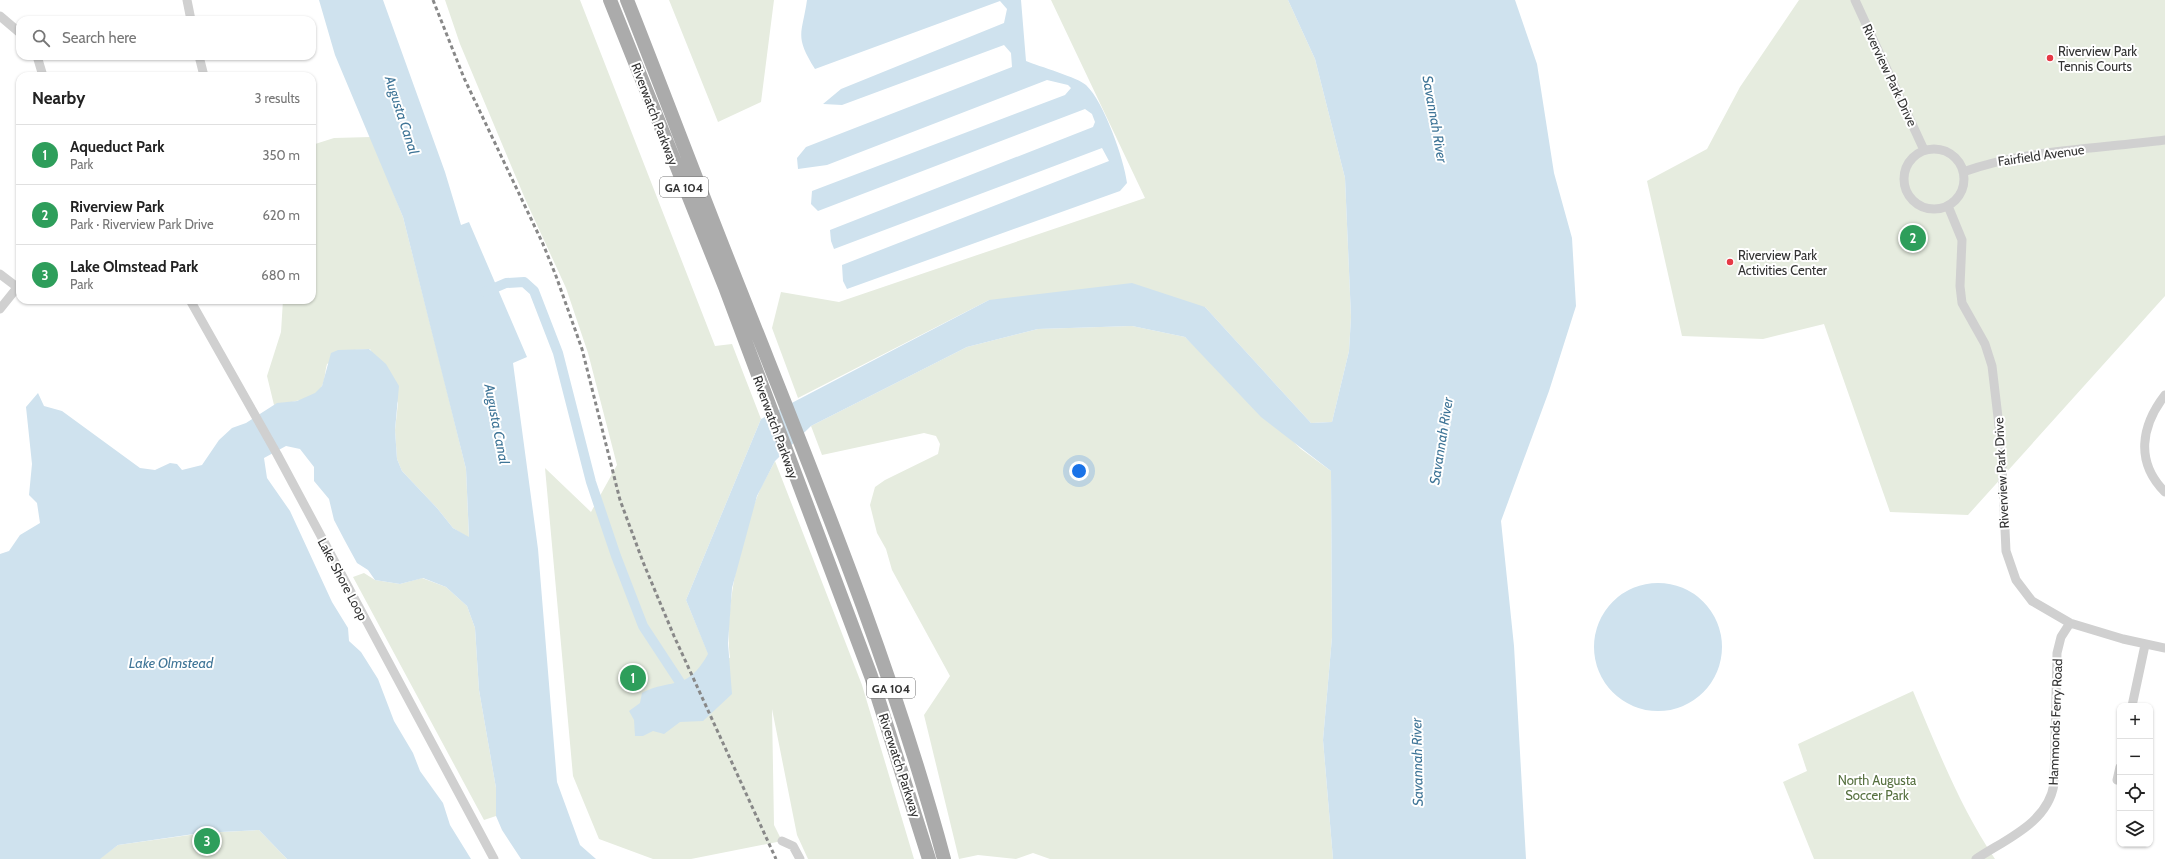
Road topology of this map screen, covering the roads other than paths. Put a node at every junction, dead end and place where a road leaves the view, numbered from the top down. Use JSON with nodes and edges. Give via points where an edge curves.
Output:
{"nodes":[{"id":1,"x":187,"y":0,"type":"edge"},
{"id":2,"x":610,"y":0,"type":"edge"},
{"id":3,"x":627,"y":0,"type":"edge"},
{"id":4,"x":1855,"y":0,"type":"edge"},
{"id":5,"x":0,"y":16,"type":"edge"},
{"id":6,"x":190,"y":16,"type":"edge"},
{"id":7,"x":16,"y":30,"type":"edge"},
{"id":8,"x":38,"y":60,"type":"edge"},
{"id":9,"x":200,"y":60,"type":"edge"},
{"id":10,"x":42,"y":72,"type":"edge"},
{"id":11,"x":203,"y":72,"type":"edge"},
{"id":12,"x":2165,"y":140,"type":"edge"},
{"id":13,"x":1924,"y":150,"type":"junction"},
{"id":14,"x":1964,"y":172,"type":"junction"},
{"id":15,"x":1948,"y":206,"type":"junction"},
{"id":16,"x":0,"y":274,"type":"edge"},
{"id":17,"x":16,"y":284,"type":"edge"},
{"id":18,"x":16,"y":288,"type":"edge"},
{"id":19,"x":192,"y":304,"type":"edge"},
{"id":20,"x":0,"y":309,"type":"edge"},
{"id":21,"x":2165,"y":396,"type":"edge"},
{"id":22,"x":2165,"y":492,"type":"edge"},
{"id":23,"x":2070,"y":622,"type":"junction"},
{"id":24,"x":2145,"y":645,"type":"junction"},
{"id":25,"x":2165,"y":648,"type":"edge"},
{"id":26,"x":2133,"y":703,"type":"edge"},
{"id":27,"x":782,"y":841,"type":"dead end"},
{"id":28,"x":494,"y":859,"type":"edge"},
{"id":29,"x":800,"y":859,"type":"edge"},
{"id":30,"x":929,"y":859,"type":"edge"},
{"id":31,"x":944,"y":859,"type":"edge"},
{"id":32,"x":1976,"y":859,"type":"edge"}],
"edges":[{"from":1,"to":6,"type":"street"},
{"from":2,"to":30,"type":"main road","name":"Riverwatch Parkway","number":"GA 104","via":[[725,287],[871,676]]},
{"from":3,"to":31,"type":"main road","name":"Riverwatch Parkway","number":"GA 104","via":[[830,520],[913,754]]},
{"from":4,"to":13,"type":"street","name":"Riverview Park Drive"},
{"from":5,"to":7,"type":"street"},
{"from":8,"to":10,"type":"street"},
{"from":9,"to":11,"type":"street"},
{"from":12,"to":14,"type":"street","name":"Fairfield Avenue","via":[[2021,156],[1987,163]]},
{"from":13,"to":14,"type":"street","via":[[1934,148],[1948,152],[1959,162]]},
{"from":13,"to":15,"type":"street","via":[[1915,155],[1906,167],[1903,181],[1906,191],[1919,206],[1928,209]]},
{"from":14,"to":15,"type":"street","via":[[1962,191]]},
{"from":15,"to":23,"type":"street","name":"Riverview Park Drive","via":[[1962,240],[1962,303],[1985,344],[1992,366],[2001,443],[2008,561],[2016,580],[2032,601]]},
{"from":16,"to":17,"type":"street"},
{"from":18,"to":20,"type":"street"},
{"from":19,"to":28,"type":"street","name":"Lake Shore Loop","via":[[252,408]]},
{"from":21,"to":22,"type":"street","via":[[2153,413],[2145,440],[2145,454],[2150,471]]},
{"from":23,"to":24,"type":"street","name":"Riverview Park Drive"},
{"from":23,"to":32,"type":"street","name":"Hammonds Ferry Road","via":[[2061,637],[2058,653],[2054,784],[2051,800],[2036,819]]},
{"from":24,"to":25,"type":"street","name":"Riverview Park Drive"},
{"from":24,"to":26,"type":"street"},
{"from":27,"to":29,"type":"street","via":[[794,846]]}]}
